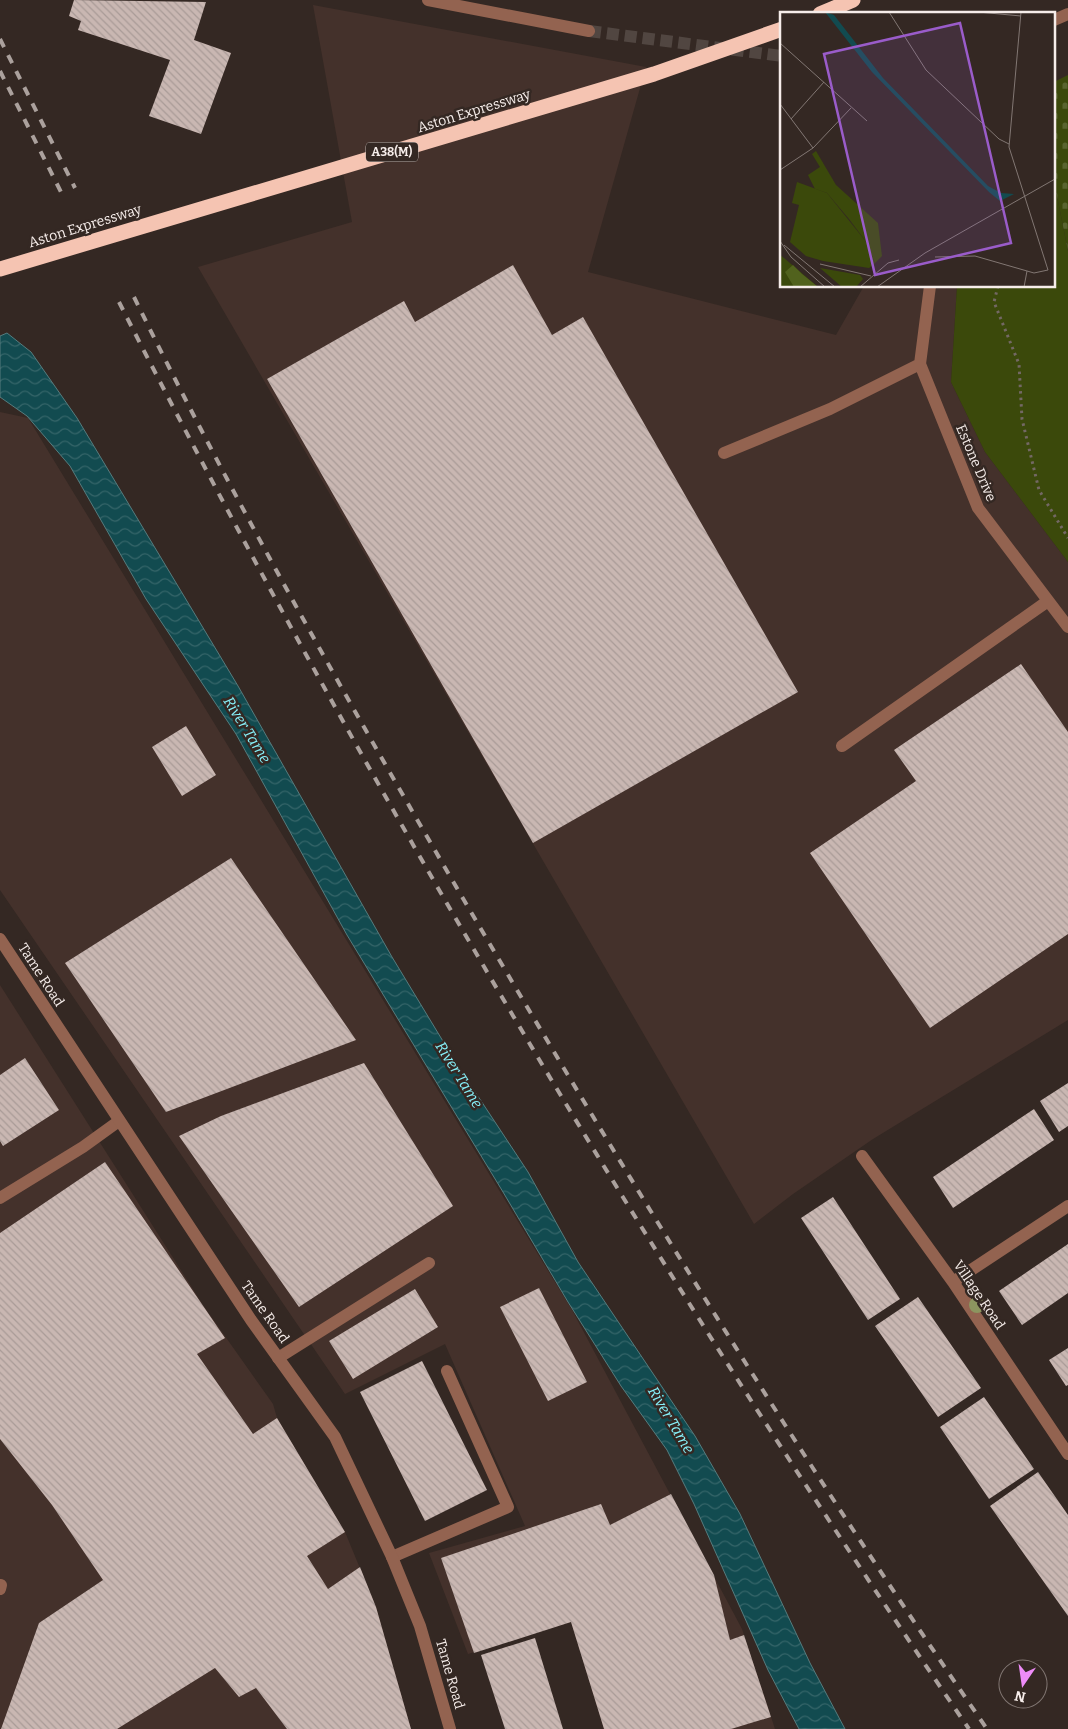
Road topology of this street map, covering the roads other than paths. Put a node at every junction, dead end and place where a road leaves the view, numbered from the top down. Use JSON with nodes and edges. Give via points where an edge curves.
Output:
{"nodes":[{"id":1,"x":428,"y":0,"type":"edge"},
{"id":2,"x":853,"y":0,"type":"edge"},
{"id":3,"x":825,"y":12,"type":"edge"},
{"id":4,"x":1068,"y":14,"type":"edge"},
{"id":5,"x":1056,"y":19,"type":"edge"},
{"id":6,"x":589,"y":30,"type":"tunnel mouth"},
{"id":7,"x":780,"y":30,"type":"edge"},
{"id":8,"x":0,"y":269,"type":"edge"},
{"id":9,"x":930,"y":288,"type":"edge"},
{"id":10,"x":920,"y":364,"type":"junction"},
{"id":11,"x":724,"y":453,"type":"dead end"},
{"id":12,"x":1048,"y":601,"type":"junction"},
{"id":13,"x":1068,"y":627,"type":"edge"},
{"id":14,"x":842,"y":746,"type":"dead end"},
{"id":15,"x":0,"y":939,"type":"edge"},
{"id":16,"x":118,"y":1122,"type":"junction"},
{"id":17,"x":862,"y":1156,"type":"dead end"},
{"id":18,"x":0,"y":1198,"type":"edge"},
{"id":19,"x":1068,"y":1206,"type":"edge"},
{"id":20,"x":430,"y":1263,"type":"dead end"},
{"id":21,"x":953,"y":1282,"type":"junction"},
{"id":22,"x":278,"y":1358,"type":"junction"},
{"id":23,"x":447,"y":1371,"type":"dead end"},
{"id":24,"x":1068,"y":1454,"type":"edge"},
{"id":25,"x":392,"y":1557,"type":"junction"},
{"id":26,"x":450,"y":1729,"type":"edge"}],
"edges":[{"from":1,"to":6,"type":"street"},
{"from":2,"to":3,"type":"highway"},
{"from":4,"to":5,"type":"street"},
{"from":7,"to":8,"type":"highway","name":"Aston Expressway","number":"A38(M)","bridge":true,"via":[[654,74]]},
{"from":9,"to":10,"type":"street","name":"Estone Drive"},
{"from":10,"to":11,"type":"street","via":[[830,409]]},
{"from":10,"to":12,"type":"street","name":"Estone Drive","via":[[978,508]]},
{"from":12,"to":13,"type":"street","name":"Estone Drive"},
{"from":12,"to":14,"type":"street"},
{"from":15,"to":16,"type":"street","name":"Tame Road"},
{"from":16,"to":18,"type":"street"},
{"from":16,"to":22,"type":"street","name":"Tame Road"},
{"from":17,"to":21,"type":"street","name":"Village Road"},
{"from":19,"to":21,"type":"street"},
{"from":20,"to":22,"type":"street"},
{"from":21,"to":24,"type":"street","name":"Village Road"},
{"from":22,"to":25,"type":"street","name":"Tame Road","via":[[335,1437]]},
{"from":23,"to":25,"type":"street","via":[[508,1507]]},
{"from":25,"to":26,"type":"street","name":"Tame Road","via":[[420,1626]]}]}
